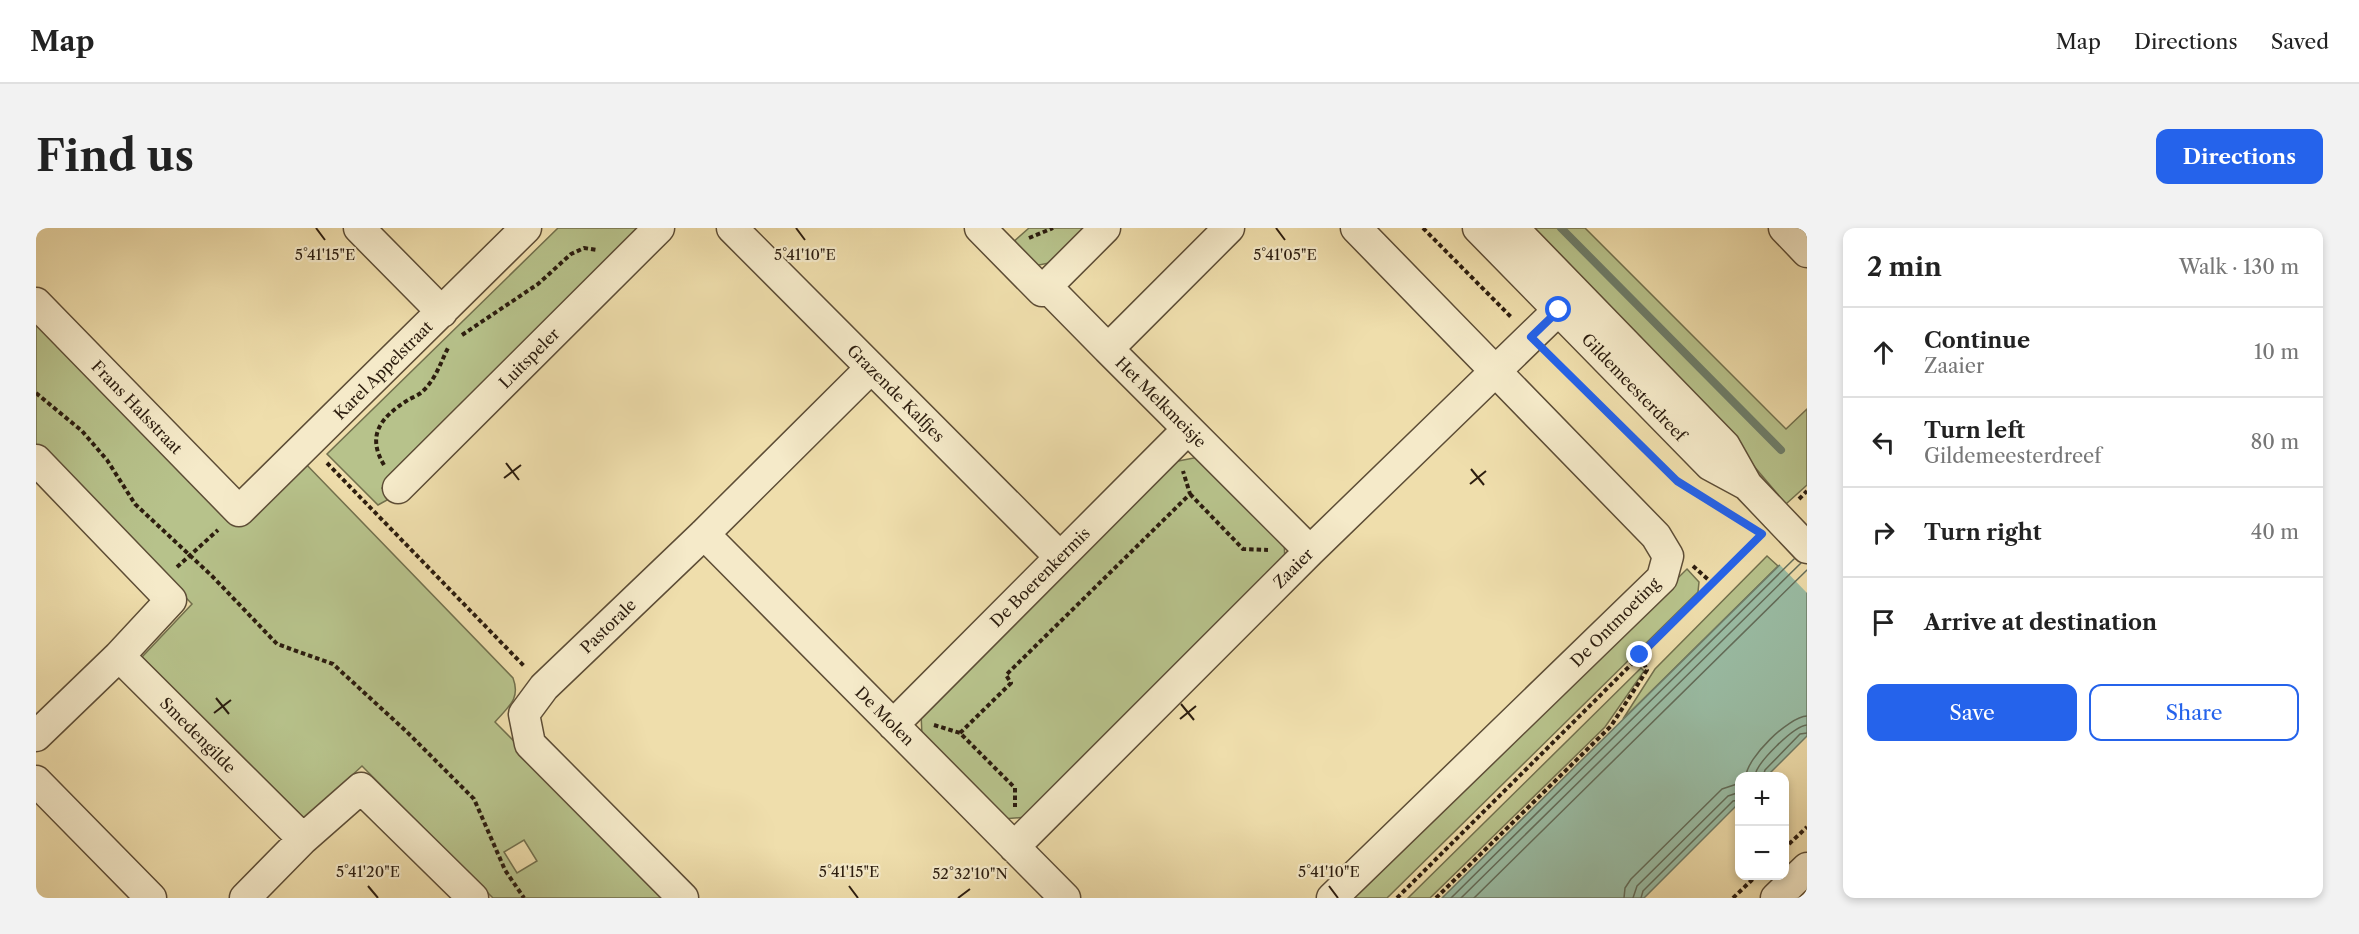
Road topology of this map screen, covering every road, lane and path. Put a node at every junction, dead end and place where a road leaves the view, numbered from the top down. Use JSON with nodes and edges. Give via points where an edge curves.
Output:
{"nodes":[{"id":1,"x":358,"y":228,"type":"edge"},
{"id":2,"x":526,"y":228,"type":"edge"},
{"id":3,"x":659,"y":228,"type":"edge"},
{"id":4,"x":732,"y":228,"type":"edge"},
{"id":5,"x":980,"y":228,"type":"edge"},
{"id":6,"x":1106,"y":228,"type":"edge"},
{"id":7,"x":1229,"y":228,"type":"edge"},
{"id":8,"x":1356,"y":228,"type":"edge"},
{"id":9,"x":1423,"y":228,"type":"edge"},
{"id":10,"x":1478,"y":228,"type":"edge"},
{"id":11,"x":1513,"y":228,"type":"edge"},
{"id":12,"x":1784,"y":228,"type":"edge"},
{"id":13,"x":1807,"y":252,"type":"edge"},
{"id":14,"x":624,"y":263,"type":"junction"},
{"id":15,"x":1046,"y":286,"type":"junction"},
{"id":16,"x":1567,"y":301,"type":"junction"},
{"id":17,"x":36,"y":303,"type":"edge"},
{"id":18,"x":442,"y":312,"type":"junction"},
{"id":19,"x":1531,"y":337,"type":"junction"},
{"id":20,"x":459,"y":338,"type":"dead end"},
{"id":21,"x":450,"y":345,"type":"dead end"},
{"id":22,"x":1108,"y":349,"type":"junction"},
{"id":23,"x":871,"y":368,"type":"junction"},
{"id":24,"x":1497,"y":371,"type":"junction"},
{"id":25,"x":36,"y":393,"type":"edge"},
{"id":26,"x":1181,"y":436,"type":"junction"},
{"id":27,"x":309,"y":444,"type":"junction"},
{"id":28,"x":36,"y":460,"type":"edge"},
{"id":29,"x":398,"y":488,"type":"joint"},
{"id":30,"x":1807,"y":491,"type":"edge"},
{"id":31,"x":1190,"y":494,"type":"junction"},
{"id":32,"x":239,"y":511,"type":"junction"},
{"id":33,"x":1785,"y":533,"type":"edge"},
{"id":34,"x":704,"y":534,"type":"junction"},
{"id":35,"x":1310,"y":551,"type":"junction"},
{"id":36,"x":190,"y":555,"type":"junction"},
{"id":37,"x":1060,"y":557,"type":"junction"},
{"id":38,"x":157,"y":586,"type":"junction"},
{"id":39,"x":1640,"y":655,"type":"junction"},
{"id":40,"x":119,"y":656,"type":"junction"},
{"id":41,"x":544,"y":687,"type":"junction"},
{"id":42,"x":897,"y":720,"type":"junction"},
{"id":43,"x":960,"y":733,"type":"junction"},
{"id":44,"x":36,"y":736,"type":"edge"},
{"id":45,"x":36,"y":781,"type":"edge"},
{"id":46,"x":1807,"y":827,"type":"edge"},
{"id":47,"x":303,"y":839,"type":"junction"},
{"id":48,"x":1789,"y":844,"type":"edge"},
{"id":49,"x":1014,"y":847,"type":"junction"},
{"id":50,"x":1807,"y":868,"type":"edge"},
{"id":51,"x":1752,"y":880,"type":"edge"},
{"id":52,"x":151,"y":898,"type":"edge"},
{"id":53,"x":245,"y":898,"type":"edge"},
{"id":54,"x":473,"y":898,"type":"edge"},
{"id":55,"x":524,"y":898,"type":"edge"},
{"id":56,"x":683,"y":898,"type":"edge"},
{"id":57,"x":1065,"y":898,"type":"edge"},
{"id":58,"x":1332,"y":898,"type":"edge"},
{"id":59,"x":1397,"y":898,"type":"edge"},
{"id":60,"x":1436,"y":898,"type":"edge"},
{"id":61,"x":1733,"y":898,"type":"edge"},
{"id":62,"x":1776,"y":898,"type":"edge"}],
"edges":[{"from":1,"to":18,"type":"street"},
{"from":2,"to":18,"type":"street","name":"Karel Appelstraat"},
{"from":3,"to":14,"type":"street","name":"Luitspeler"},
{"from":4,"to":23,"type":"street","name":"Grazende Kalfjes"},
{"from":5,"to":15,"type":"street","via":[[1042,291]]},
{"from":6,"to":15,"type":"street"},
{"from":7,"to":22,"type":"street","name":"Het Melkmeisje"},
{"from":8,"to":24,"type":"street","name":"De Ontmoeting"},
{"from":9,"to":19,"type":"path"},
{"from":10,"to":16,"type":"street","name":"Gildemeesterdreef"},
{"from":11,"to":16,"type":"street","name":"Gildemeesterdreef"},
{"from":12,"to":13,"type":"street"},
{"from":14,"to":20,"type":"path","via":[[594,249],[571,254],[538,284]]},
{"from":14,"to":29,"type":"street","name":"Luitspeler"},
{"from":15,"to":22,"type":"street"},
{"from":16,"to":19,"type":"street","name":"Zaaier"},
{"from":16,"to":33,"type":"street","name":"Gildemeesterdreef","via":[[1710,465],[1747,485]]},
{"from":17,"to":32,"type":"street","name":"Frans Halsstraat"},
{"from":18,"to":27,"type":"street","name":"Karel Appelstraat"},
{"from":19,"to":24,"type":"street","name":"Zaaier"},
{"from":19,"to":33,"type":"path","via":[[1677,481]]},
{"from":21,"to":29,"type":"path","via":[[437,374],[422,392],[391,412],[380,426],[375,450]]},
{"from":22,"to":26,"type":"street","name":"Het Melkmeisje"},
{"from":23,"to":34,"type":"street","name":"Pastorale"},
{"from":23,"to":37,"type":"street","name":"Grazende Kalfjes"},
{"from":24,"to":35,"type":"street","name":"Zaaier"},
{"from":24,"to":58,"type":"street","name":"De Ontmoeting","via":[[1656,536],[1668,556],[1662,578]]},
{"from":25,"to":36,"type":"path","via":[[82,431],[107,460],[135,504]]},
{"from":26,"to":31,"type":"path"},
{"from":26,"to":35,"type":"street","name":"Het Melkmeisje"},
{"from":26,"to":37,"type":"street","name":"De Boerenkermis"},
{"from":27,"to":32,"type":"street","name":"Karel Appelstraat"},
{"from":27,"to":41,"type":"path"},
{"from":28,"to":38,"type":"street"},
{"from":30,"to":33,"type":"path"},
{"from":31,"to":35,"type":"path","via":[[1243,549]]},
{"from":31,"to":43,"type":"path","via":[[1006,675],[1011,683]]},
{"from":32,"to":36,"type":"path"},
{"from":33,"to":39,"type":"path"},
{"from":34,"to":41,"type":"street","name":"Pastorale"},
{"from":34,"to":42,"type":"street","name":"De Molen"},
{"from":35,"to":49,"type":"street","name":"Zaaier"},
{"from":36,"to":38,"type":"path"},
{"from":36,"to":55,"type":"path","via":[[277,644],[333,664],[474,798],[505,870]]},
{"from":37,"to":42,"type":"street","name":"De Boerenkermis"},
{"from":38,"to":40,"type":"street","via":[[171,600]]},
{"from":39,"to":59,"type":"path"},
{"from":39,"to":60,"type":"path","via":[[1647,670],[1611,726]]},
{"from":40,"to":44,"type":"street"},
{"from":40,"to":47,"type":"street","name":"Smedengilde"},
{"from":41,"to":56,"type":"street","name":"Pastorale","via":[[524,714],[530,744]]},
{"from":42,"to":43,"type":"path"},
{"from":42,"to":49,"type":"street","name":"De Molen"},
{"from":43,"to":49,"type":"path","via":[[1016,788]]},
{"from":45,"to":52,"type":"street"},
{"from":46,"to":48,"type":"path"},
{"from":47,"to":53,"type":"street"},
{"from":47,"to":54,"type":"street","via":[[360,788]]},
{"from":49,"to":57,"type":"street","name":"De Molen"},
{"from":50,"to":62,"type":"street"},
{"from":51,"to":61,"type":"path"}]}
